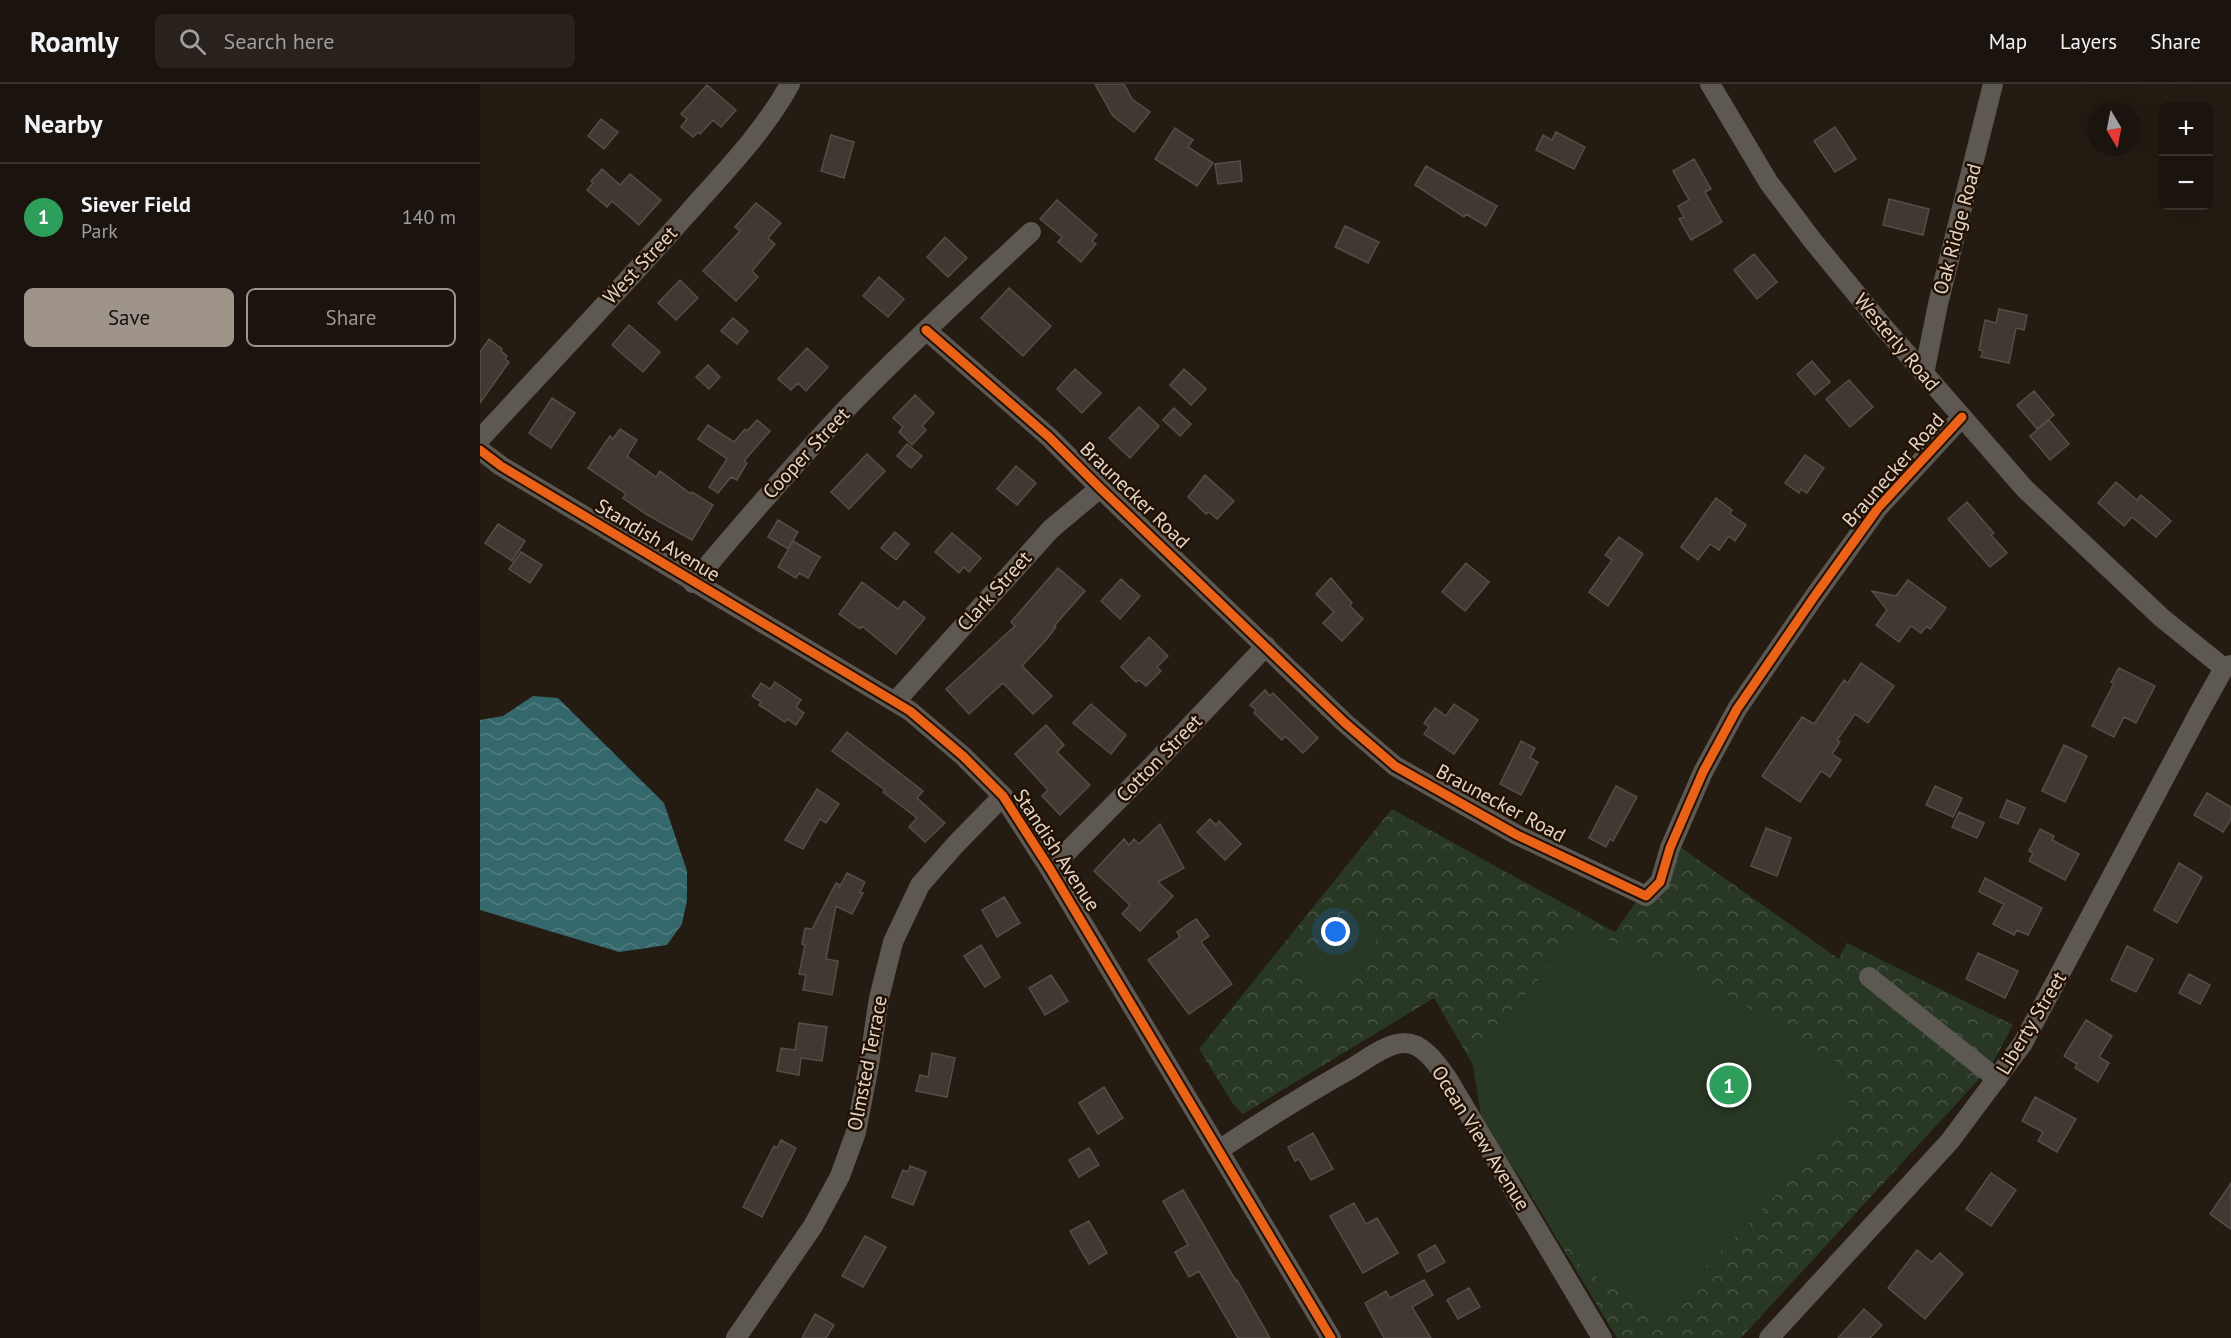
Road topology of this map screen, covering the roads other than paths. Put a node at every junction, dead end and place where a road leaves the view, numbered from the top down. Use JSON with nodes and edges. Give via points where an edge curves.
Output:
{"nodes":[{"id":1,"x":790,"y":84,"type":"edge"},
{"id":2,"x":1710,"y":84,"type":"edge"},
{"id":3,"x":1993,"y":84,"type":"edge"},
{"id":4,"x":1031,"y":232,"type":"dead end"},
{"id":5,"x":926,"y":330,"type":"junction"},
{"id":6,"x":1924,"y":374,"type":"junction"},
{"id":7,"x":1962,"y":417,"type":"junction"},
{"id":8,"x":480,"y":439,"type":"edge"},
{"id":9,"x":480,"y":450,"type":"edge"},
{"id":10,"x":1100,"y":488,"type":"junction"},
{"id":11,"x":693,"y":583,"type":"junction"},
{"id":12,"x":1266,"y":645,"type":"junction"},
{"id":13,"x":2227,"y":667,"type":"edge"},
{"id":14,"x":895,"y":702,"type":"junction"},
{"id":15,"x":1003,"y":796,"type":"junction"},
{"id":16,"x":1050,"y":868,"type":"junction"},
{"id":17,"x":1869,"y":977,"type":"dead end"},
{"id":18,"x":1997,"y":1079,"type":"junction"},
{"id":19,"x":1219,"y":1149,"type":"junction"},
{"id":20,"x":736,"y":1338,"type":"edge"},
{"id":21,"x":1331,"y":1338,"type":"edge"},
{"id":22,"x":1602,"y":1338,"type":"edge"},
{"id":23,"x":1769,"y":1338,"type":"edge"}],
"edges":[{"from":1,"to":8,"type":"street","name":"West Street","via":[[778,106],[731,164]]},
{"from":2,"to":6,"type":"street","name":"Westerly Road","via":[[1775,191]]},
{"from":3,"to":6,"type":"street","name":"Oak Ridge Road"},
{"from":4,"to":5,"type":"street","name":"Cooper Street"},
{"from":5,"to":10,"type":"street","name":"Braunecker Road","via":[[1049,437]]},
{"from":5,"to":11,"type":"street","name":"Cooper Street","via":[[768,494]]},
{"from":6,"to":7,"type":"street","name":"Westerly Road"},
{"from":7,"to":12,"type":"street","name":"Braunecker Road","via":[[1878,508],[1737,709],[1703,772],[1670,848],[1660,882],[1646,896],[1517,835],[1395,766]]},
{"from":7,"to":13,"type":"street","name":"Westerly Road","via":[[2025,489],[2162,618]]},
{"from":9,"to":11,"type":"street","name":"Standish Avenue"},
{"from":10,"to":12,"type":"street","name":"Braunecker Road"},
{"from":10,"to":14,"type":"street","name":"Clark Street","via":[[1051,529]]},
{"from":11,"to":14,"type":"street","name":"Standish Avenue"},
{"from":12,"to":16,"type":"street","name":"Cotton Street"},
{"from":13,"to":18,"type":"street","name":"Liberty Street","via":[[2129,842],[2024,1043]]},
{"from":14,"to":15,"type":"street","name":"Standish Avenue","via":[[963,756]]},
{"from":15,"to":16,"type":"street","name":"Standish Avenue"},
{"from":15,"to":20,"type":"street","name":"Olmsted Terrace","via":[[920,885],[893,942],[856,1131],[840,1176],[813,1226]]},
{"from":16,"to":19,"type":"street","name":"Standish Avenue"},
{"from":17,"to":18,"type":"street"},
{"from":18,"to":23,"type":"street","name":"Liberty Street","via":[[1950,1142]]},
{"from":19,"to":21,"type":"street","name":"Standish Avenue"},
{"from":19,"to":22,"type":"street","name":"Ocean View Avenue","via":[[1377,1053],[1395,1045],[1417,1046],[1449,1080]]}]}
